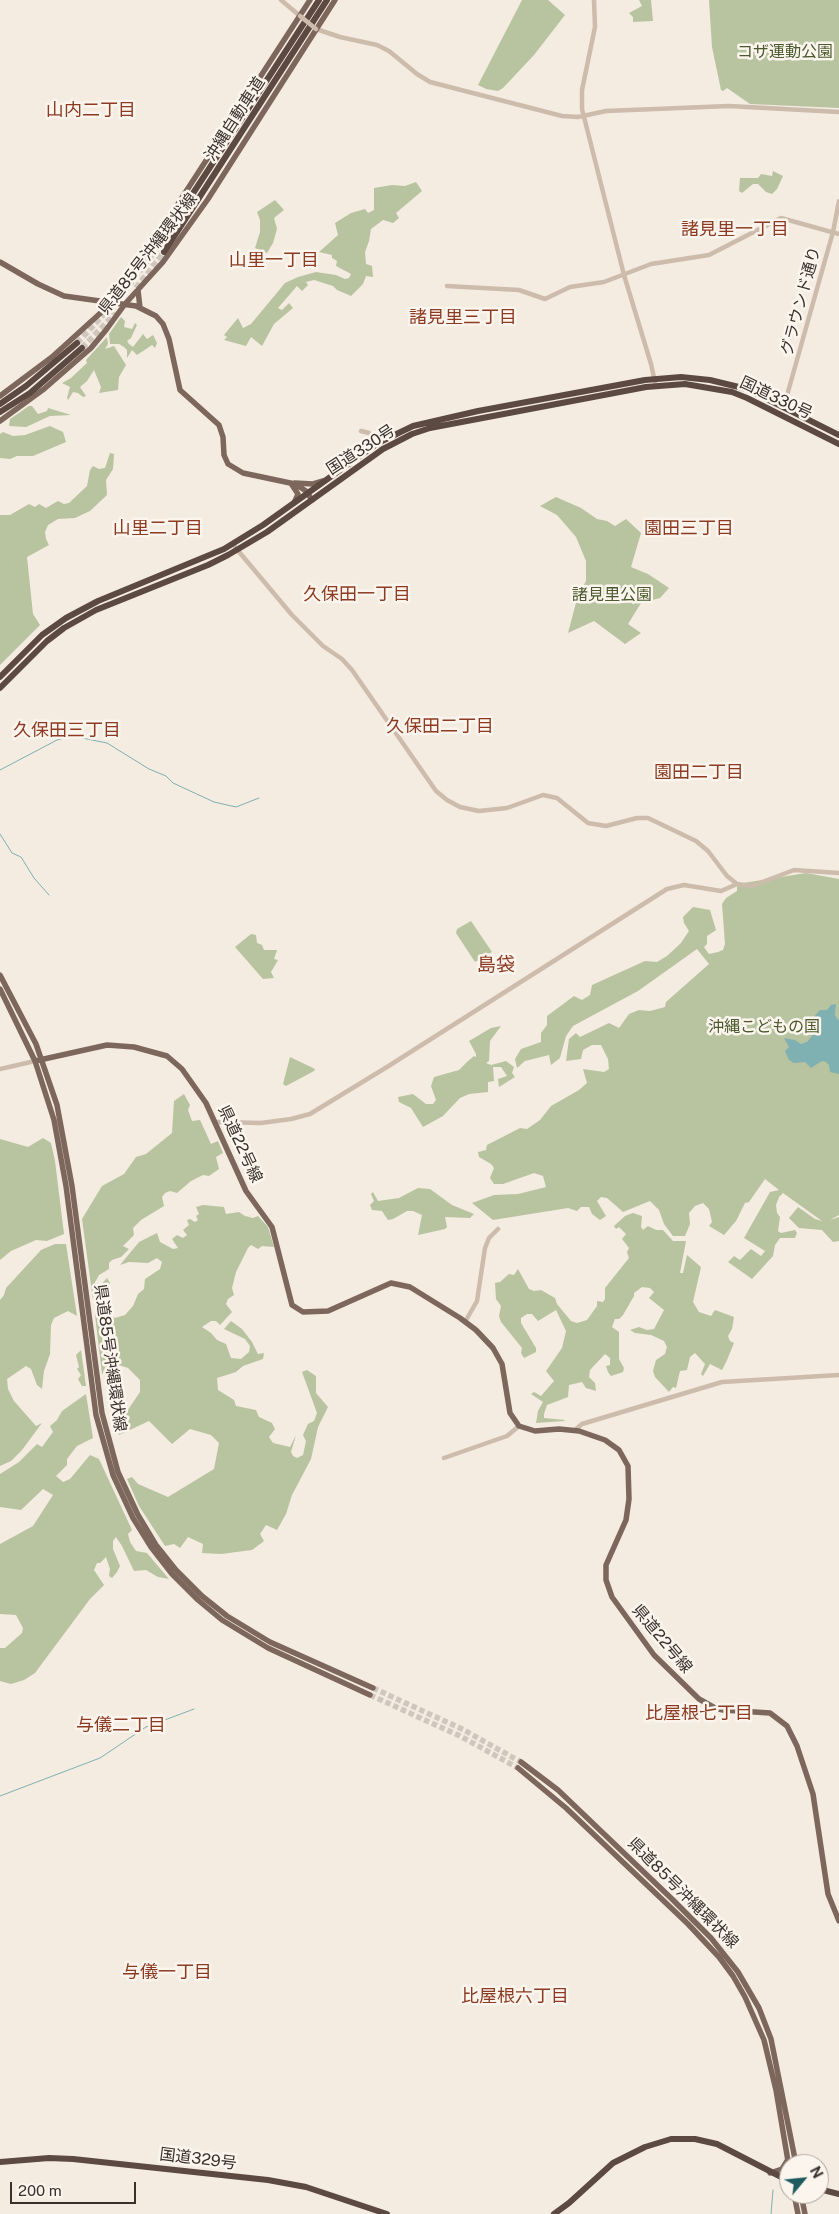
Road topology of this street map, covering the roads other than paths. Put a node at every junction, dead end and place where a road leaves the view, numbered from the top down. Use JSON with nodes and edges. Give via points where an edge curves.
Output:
{"nodes":[{"id":1,"x":281,"y":0,"type":"edge"},
{"id":2,"x":310,"y":0,"type":"edge"},
{"id":3,"x":319,"y":0,"type":"edge"},
{"id":4,"x":327,"y":0,"type":"edge"},
{"id":5,"x":335,"y":0,"type":"edge"},
{"id":6,"x":594,"y":0,"type":"edge"},
{"id":7,"x":300,"y":16,"type":"junction"},
{"id":8,"x":316,"y":29,"type":"junction"},
{"id":9,"x":839,"y":112,"type":"edge"},
{"id":10,"x":583,"y":116,"type":"junction"},
{"id":11,"x":839,"y":201,"type":"edge"},
{"id":12,"x":833,"y":232,"type":"junction"},
{"id":13,"x":839,"y":234,"type":"edge"},
{"id":14,"x":158,"y":247,"type":"tunnel mouth"},
{"id":15,"x":164,"y":252,"type":"tunnel mouth"},
{"id":16,"x":0,"y":262,"type":"edge"},
{"id":17,"x":624,"y":275,"type":"junction"},
{"id":18,"x":448,"y":286,"type":"dead end"},
{"id":19,"x":138,"y":290,"type":"junction"},
{"id":20,"x":112,"y":303,"type":"junction"},
{"id":21,"x":124,"y":304,"type":"junction"},
{"id":22,"x":140,"y":308,"type":"junction"},
{"id":23,"x":655,"y":383,"type":"junction"},
{"id":24,"x":0,"y":396,"type":"edge"},
{"id":25,"x":0,"y":404,"type":"edge"},
{"id":26,"x":784,"y":406,"type":"junction"},
{"id":27,"x":0,"y":412,"type":"edge"},
{"id":28,"x":0,"y":420,"type":"edge"},
{"id":29,"x":361,"y":431,"type":"dead end"},
{"id":30,"x":839,"y":435,"type":"edge"},
{"id":31,"x":839,"y":444,"type":"edge"},
{"id":32,"x":381,"y":446,"type":"junction"},
{"id":33,"x":328,"y":480,"type":"junction"},
{"id":34,"x":288,"y":482,"type":"junction"},
{"id":35,"x":310,"y":497,"type":"junction"},
{"id":36,"x":292,"y":506,"type":"junction"},
{"id":37,"x":235,"y":547,"type":"junction"},
{"id":38,"x":0,"y":677,"type":"edge"},
{"id":39,"x":0,"y":688,"type":"edge"},
{"id":40,"x":839,"y":873,"type":"edge"},
{"id":41,"x":737,"y":884,"type":"junction"},
{"id":42,"x":0,"y":975,"type":"edge"},
{"id":43,"x":0,"y":989,"type":"edge"},
{"id":44,"x":39,"y":1060,"type":"junction"},
{"id":45,"x":0,"y":1069,"type":"edge"},
{"id":46,"x":216,"y":1122,"type":"junction"},
{"id":47,"x":498,"y":1229,"type":"dead end"},
{"id":48,"x":85,"y":1304,"type":"junction"},
{"id":49,"x":465,"y":1322,"type":"junction"},
{"id":50,"x":839,"y":1375,"type":"edge"},
{"id":51,"x":519,"y":1426,"type":"junction"},
{"id":52,"x":575,"y":1430,"type":"junction"},
{"id":53,"x":444,"y":1458,"type":"dead end"},
{"id":54,"x":295,"y":1657,"type":"junction"},
{"id":55,"x":373,"y":1688,"type":"tunnel mouth"},
{"id":56,"x":370,"y":1695,"type":"tunnel mouth"},
{"id":57,"x":521,"y":1762,"type":"tunnel mouth"},
{"id":58,"x":518,"y":1768,"type":"tunnel mouth"},
{"id":59,"x":839,"y":1921,"type":"edge"},
{"id":60,"x":786,"y":2154,"type":"edge"},
{"id":61,"x":794,"y":2154,"type":"edge"},
{"id":62,"x":0,"y":2162,"type":"edge"},
{"id":63,"x":779,"y":2170,"type":"edge"},
{"id":64,"x":770,"y":2173,"type":"junction"},
{"id":65,"x":779,"y":2177,"type":"edge"},
{"id":66,"x":563,"y":2212,"type":"edge"},
{"id":67,"x":388,"y":2214,"type":"edge"},
{"id":68,"x":554,"y":2214,"type":"edge"}],
"edges":[{"from":1,"to":7,"type":"street"},
{"from":2,"to":7,"type":"main road","name":"県道85号沖縄環状線"},
{"from":3,"to":14,"type":"highway","name":"沖縄自動車道"},
{"from":4,"to":15,"type":"highway","name":"沖縄自動車道"},
{"from":5,"to":8,"type":"main road","name":"県道85号沖縄環状線"},
{"from":6,"to":10,"type":"street","via":[[595,27],[582,90]]},
{"from":7,"to":8,"type":"street","bridge":true},
{"from":7,"to":20,"type":"main road","name":"県道85号沖縄環状線"},
{"from":8,"to":10,"type":"street","via":[[377,45],[430,82],[558,116]]},
{"from":8,"to":19,"type":"main road","name":"県道85号沖縄環状線","via":[[193,221]]},
{"from":9,"to":10,"type":"street","via":[[728,106],[606,111]]},
{"from":10,"to":17,"type":"street"},
{"from":11,"to":12,"type":"street","name":"グラウンド通り"},
{"from":12,"to":13,"type":"street"},
{"from":12,"to":17,"type":"street","via":[[781,218],[709,255],[651,264]]},
{"from":12,"to":26,"type":"street","name":"グラウンド通り"},
{"from":16,"to":20,"type":"main road","via":[[64,296]]},
{"from":17,"to":18,"type":"street","via":[[570,287],[545,299],[519,290]]},
{"from":17,"to":23,"type":"street"},
{"from":19,"to":21,"type":"main road","name":"県道85号沖縄環状線"},
{"from":19,"to":22,"type":"main road"},
{"from":20,"to":21,"type":"main road"},
{"from":20,"to":24,"type":"main road","name":"県道85号沖縄環状線","via":[[41,366]]},
{"from":21,"to":22,"type":"main road"},
{"from":21,"to":28,"type":"main road","name":"県道85号沖縄環状線","via":[[91,348],[38,394]]},
{"from":22,"to":34,"type":"main road","via":[[156,316],[163,324],[180,390],[219,425],[228,464],[243,473]]},
{"from":23,"to":26,"type":"highway","name":"国道330号","via":[[681,377],[717,381],[747,389]]},
{"from":23,"to":31,"type":"highway","name":"国道330号","via":[[732,392]]},
{"from":23,"to":32,"type":"highway","name":"国道330号","via":[[429,421],[402,430]]},
{"from":25,"to":27,"type":"highway","via":[[79,346],[30,393]]},
{"from":26,"to":30,"type":"highway","name":"国道330号"},
{"from":29,"to":32,"type":"street","via":[[369,433]]},
{"from":32,"to":33,"type":"highway","name":"国道330号"},
{"from":32,"to":35,"type":"highway","name":"国道330号"},
{"from":33,"to":34,"type":"main road","via":[[313,484]]},
{"from":33,"to":35,"type":"highway","name":"国道330号"},
{"from":34,"to":35,"type":"main road","via":[[300,487]]},
{"from":34,"to":36,"type":"main road","via":[[298,494]]},
{"from":35,"to":36,"type":"highway","name":"国道330号"},
{"from":35,"to":37,"type":"highway","name":"国道330号"},
{"from":36,"to":37,"type":"highway","name":"国道330号"},
{"from":37,"to":38,"type":"highway","name":"国道330号","via":[[98,601],[66,618],[42,636]]},
{"from":37,"to":39,"type":"highway","name":"国道330号","via":[[208,566],[75,621],[47,641]]},
{"from":37,"to":41,"type":"street","via":[[292,615],[352,670],[436,791],[447,800],[479,811],[507,808],[543,796],[557,798],[588,823],[606,826],[648,818],[696,841]]},
{"from":40,"to":41,"type":"street","via":[[794,870],[752,886]]},
{"from":41,"to":46,"type":"street","via":[[721,891],[684,885],[660,893],[310,1114],[262,1123]]},
{"from":42,"to":44,"type":"main road","name":"県道85号沖縄環状線","via":[[21,1013]]},
{"from":43,"to":44,"type":"main road","name":"県道85号沖縄環状線"},
{"from":44,"to":45,"type":"street"},
{"from":44,"to":46,"type":"main road","name":"県道22号線","via":[[107,1045],[134,1046],[157,1052],[182,1069]]},
{"from":44,"to":48,"type":"main road","name":"県道85号沖縄環状線","via":[[58,1135]]},
{"from":46,"to":49,"type":"main road","name":"県道22号線","via":[[244,1186],[272,1227],[288,1296],[298,1310],[332,1310],[396,1283],[422,1294]]},
{"from":47,"to":49,"type":"street","via":[[485,1248],[477,1301]]},
{"from":48,"to":54,"type":"main road","name":"県道85号沖縄環状線","via":[[102,1413],[112,1454],[134,1507],[156,1545],[176,1570],[210,1602],[246,1629]]},
{"from":48,"to":54,"type":"main road","name":"県道85号沖縄環状線","via":[[101,1437],[112,1475],[141,1532],[160,1559],[203,1604],[243,1634]]},
{"from":49,"to":51,"type":"main road","name":"県道22号線","via":[[486,1341],[500,1360],[510,1413]]},
{"from":50,"to":52,"type":"street","via":[[722,1382],[582,1424]]},
{"from":51,"to":52,"type":"main road","name":"県道22号線","via":[[535,1431]]},
{"from":51,"to":53,"type":"street","via":[[508,1436]]},
{"from":52,"to":59,"type":"main road","name":"県道22号線","via":[[613,1445],[628,1466],[626,1520],[608,1556],[605,1573],[612,1597],[631,1626],[659,1661],[707,1704],[723,1710],[763,1711],[782,1721],[792,1734],[812,1794],[826,1884]]},
{"from":54,"to":55,"type":"main road","name":"県道85号沖縄環状線"},
{"from":54,"to":56,"type":"main road","name":"県道85号沖縄環状線"},
{"from":57,"to":61,"type":"main road","name":"県道85号沖縄環状線","via":[[558,1790],[672,1899],[711,1938],[738,1972],[771,2039]]},
{"from":58,"to":60,"type":"main road","name":"県道85号沖縄環状線","via":[[566,1808],[683,1918],[719,1957],[745,1997],[764,2040]]},
{"from":62,"to":67,"type":"highway","name":"国道329号","via":[[68,2159],[268,2180],[312,2189]]},
{"from":63,"to":64,"type":"main road"},
{"from":64,"to":65,"type":"highway"},
{"from":64,"to":66,"type":"highway","via":[[708,2141],[671,2139],[613,2163]]},
{"from":66,"to":68,"type":"highway"}]}
